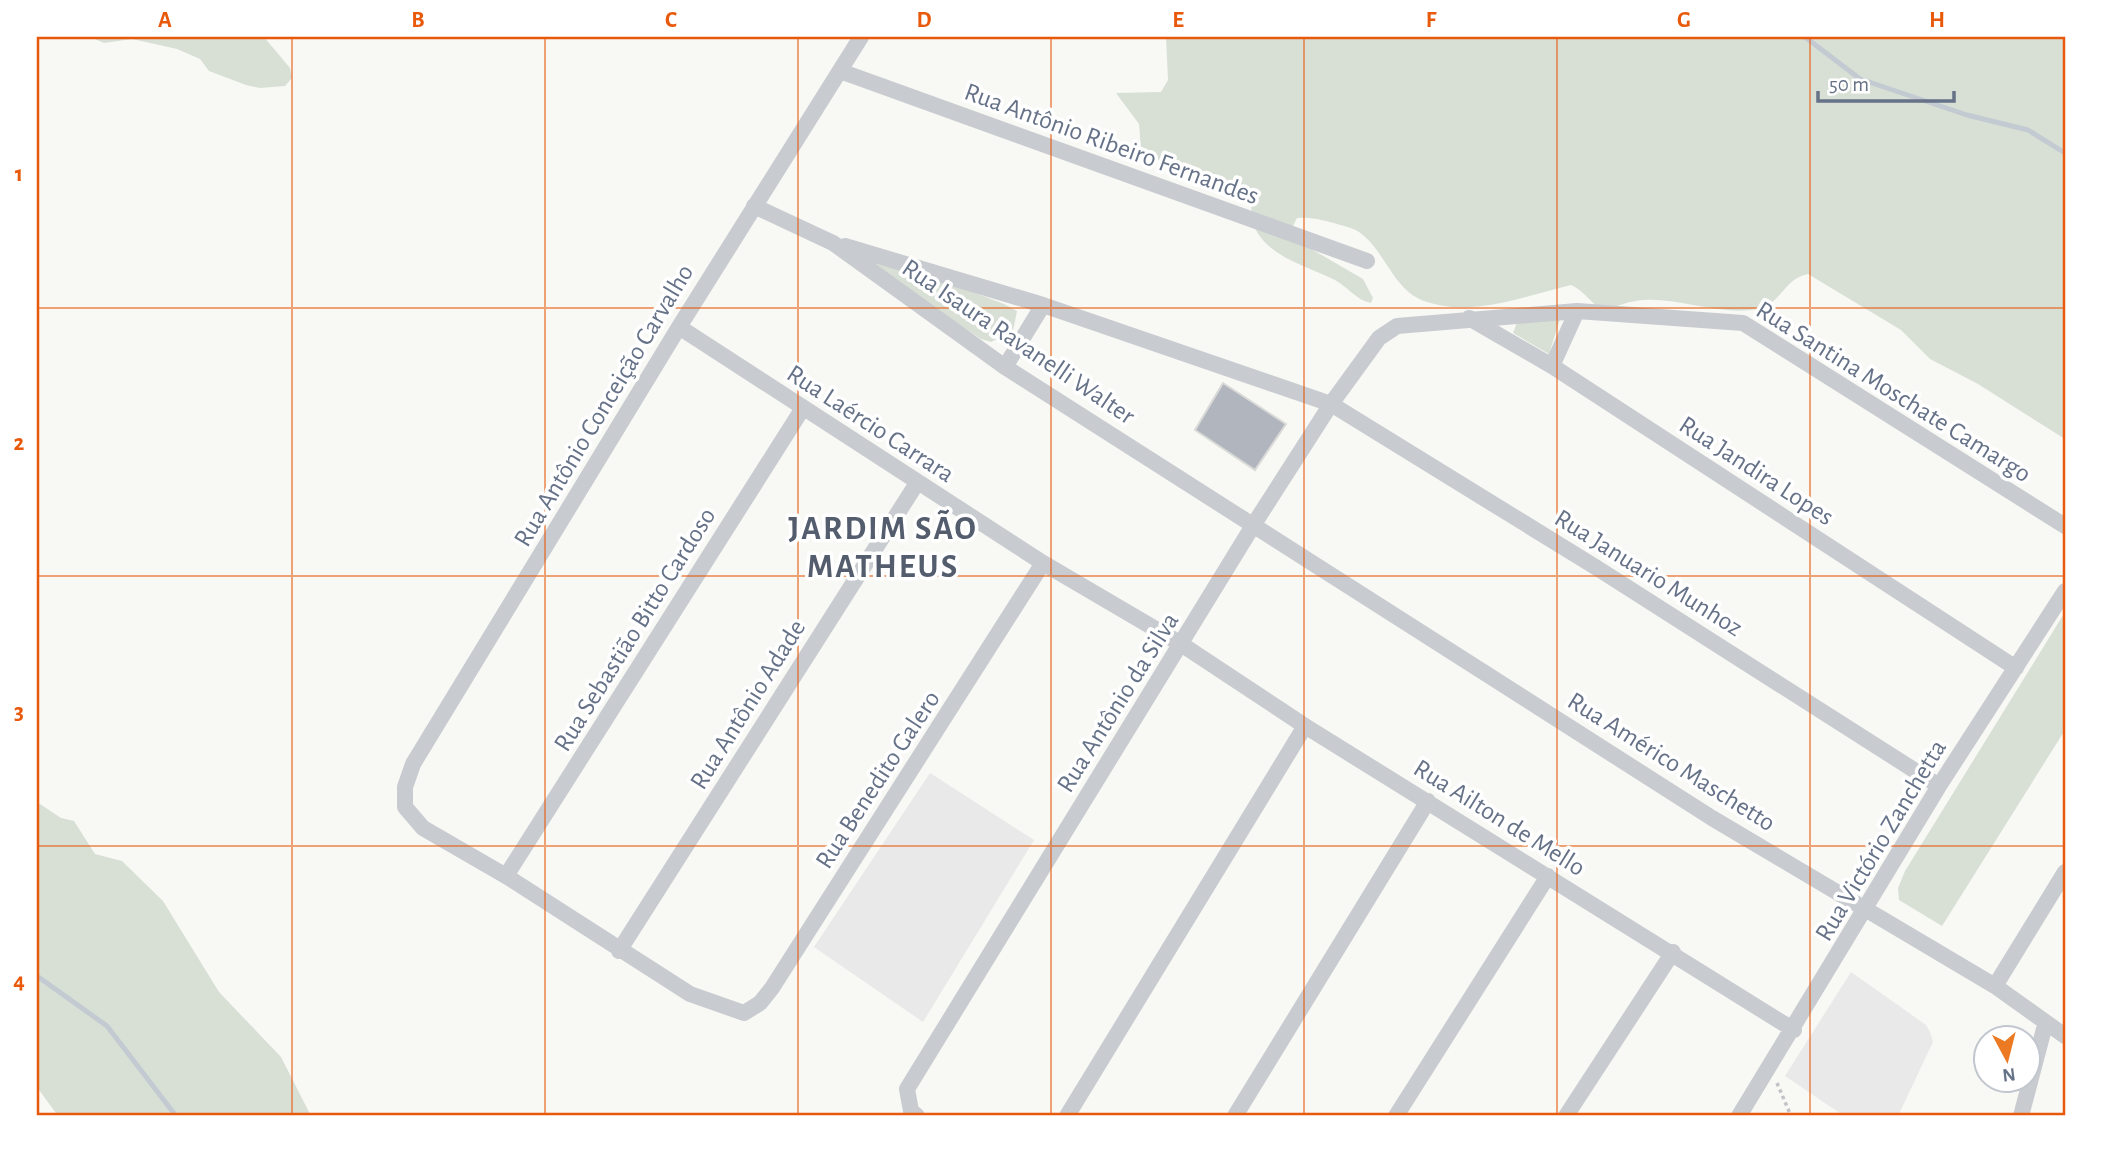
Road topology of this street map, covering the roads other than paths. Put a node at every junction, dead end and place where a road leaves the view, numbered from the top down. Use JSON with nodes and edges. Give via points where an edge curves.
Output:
{"nodes":[{"id":1,"x":861,"y":37,"type":"edge"},
{"id":2,"x":840,"y":71,"type":"junction"},
{"id":3,"x":754,"y":206,"type":"junction"},
{"id":4,"x":833,"y":243,"type":"junction"},
{"id":5,"x":1367,"y":261,"type":"dead end"},
{"id":6,"x":1043,"y":305,"type":"junction"},
{"id":7,"x":1577,"y":311,"type":"junction"},
{"id":8,"x":1469,"y":318,"type":"junction"},
{"id":9,"x":1397,"y":326,"type":"joint"},
{"id":10,"x":679,"y":327,"type":"junction"},
{"id":11,"x":1552,"y":366,"type":"junction"},
{"id":12,"x":1005,"y":367,"type":"junction"},
{"id":13,"x":1331,"y":404,"type":"junction"},
{"id":14,"x":803,"y":408,"type":"junction"},
{"id":15,"x":917,"y":483,"type":"junction"},
{"id":16,"x":1254,"y":524,"type":"junction"},
{"id":17,"x":2065,"y":526,"type":"edge"},
{"id":18,"x":1043,"y":563,"type":"junction"},
{"id":19,"x":2065,"y":591,"type":"edge"},
{"id":20,"x":1181,"y":644,"type":"junction"},
{"id":21,"x":2017,"y":668,"type":"junction"},
{"id":22,"x":1305,"y":726,"type":"junction"},
{"id":23,"x":1939,"y":786,"type":"junction"},
{"id":24,"x":1428,"y":801,"type":"junction"},
{"id":25,"x":2065,"y":872,"type":"edge"},
{"id":26,"x":506,"y":876,"type":"junction"},
{"id":27,"x":1548,"y":876,"type":"junction"},
{"id":28,"x":1866,"y":908,"type":"junction"},
{"id":29,"x":620,"y":951,"type":"junction"},
{"id":30,"x":1673,"y":952,"type":"junction"},
{"id":31,"x":1995,"y":986,"type":"junction"},
{"id":32,"x":2045,"y":1025,"type":"junction"},
{"id":33,"x":1794,"y":1030,"type":"junction"},
{"id":34,"x":2065,"y":1036,"type":"edge"},
{"id":35,"x":916,"y":1116,"type":"edge"},
{"id":36,"x":1067,"y":1116,"type":"edge"},
{"id":37,"x":1235,"y":1116,"type":"edge"},
{"id":38,"x":1396,"y":1116,"type":"edge"},
{"id":39,"x":1566,"y":1116,"type":"edge"},
{"id":40,"x":1740,"y":1116,"type":"edge"},
{"id":41,"x":2021,"y":1116,"type":"edge"}],
"edges":[{"from":1,"to":2,"type":"street","name":"Rua Antônio Conceição Carvalho"},
{"from":2,"to":3,"type":"street","name":"Rua Antônio Conceição Carvalho"},
{"from":2,"to":5,"type":"street","name":"Rua Antônio Ribeiro Fernandes"},
{"from":3,"to":4,"type":"street","name":"Rua Isaura Ravanelli Walter"},
{"from":3,"to":10,"type":"street","name":"Rua Antônio Conceição Carvalho"},
{"from":4,"to":6,"type":"street","name":"Rua Januario Munhoz"},
{"from":4,"to":12,"type":"street","name":"Rua Isaura Ravanelli Walter"},
{"from":6,"to":12,"type":"street"},
{"from":6,"to":13,"type":"street","name":"Rua Januario Munhoz"},
{"from":7,"to":8,"type":"street","name":"Rua Santina Moschate Camargo"},
{"from":7,"to":11,"type":"street"},
{"from":7,"to":17,"type":"street","name":"Rua Santina Moschate Camargo","via":[[1743,323]]},
{"from":8,"to":9,"type":"street","name":"Rua Santina Moschate Camargo"},
{"from":8,"to":11,"type":"street","name":"Rua Jandira Lopes"},
{"from":9,"to":13,"type":"street","name":"Rua Antônio da Silva","via":[[1379,338]]},
{"from":10,"to":14,"type":"street","name":"Rua Laércio Carrara"},
{"from":10,"to":26,"type":"street","name":"Rua Antônio Conceição Carvalho","via":[[413,764],[405,787],[405,807],[422,828]]},
{"from":11,"to":21,"type":"street","name":"Rua Jandira Lopes"},
{"from":12,"to":16,"type":"street","name":"Rua Isaura Ravanelli Walter"},
{"from":13,"to":16,"type":"street","name":"Rua Antônio da Silva"},
{"from":13,"to":23,"type":"street","name":"Rua Januario Munhoz"},
{"from":14,"to":15,"type":"street","name":"Rua Laércio Carrara"},
{"from":14,"to":26,"type":"street","name":"Rua Sebastião Bitto Cardoso"},
{"from":15,"to":18,"type":"street","name":"Rua Laércio Carrara"},
{"from":15,"to":29,"type":"street","name":"Rua Antônio Adade"},
{"from":16,"to":20,"type":"street","name":"Rua Antônio da Silva"},
{"from":16,"to":28,"type":"street","name":"Rua Américo Maschetto","via":[[1712,818]]},
{"from":18,"to":20,"type":"street","name":"Rua Laércio Carrara"},
{"from":18,"to":29,"type":"street","name":"Rua Benedito Galero","via":[[760,1003],[744,1013],[690,995]]},
{"from":19,"to":21,"type":"street","name":"Rua Victório Zanchetta"},
{"from":20,"to":22,"type":"street","name":"Rua Ailton de Mello"},
{"from":20,"to":35,"type":"street","name":"Rua Antônio da Silva","via":[[907,1089]]},
{"from":21,"to":23,"type":"street","name":"Rua Victório Zanchetta"},
{"from":22,"to":24,"type":"street","name":"Rua Ailton de Mello"},
{"from":22,"to":36,"type":"street"},
{"from":23,"to":28,"type":"street","name":"Rua Victório Zanchetta"},
{"from":24,"to":27,"type":"street","name":"Rua Ailton de Mello"},
{"from":24,"to":37,"type":"street"},
{"from":25,"to":31,"type":"street"},
{"from":26,"to":29,"type":"street"},
{"from":27,"to":30,"type":"street","name":"Rua Ailton de Mello"},
{"from":27,"to":38,"type":"street"},
{"from":28,"to":31,"type":"street","name":"Rua Américo Maschetto"},
{"from":28,"to":33,"type":"street","name":"Rua Victório Zanchetta"},
{"from":30,"to":33,"type":"street","name":"Rua Ailton de Mello"},
{"from":30,"to":39,"type":"street"},
{"from":31,"to":32,"type":"street","name":"Rua Américo Maschetto"},
{"from":32,"to":34,"type":"street","name":"Rua Américo Maschetto"},
{"from":32,"to":41,"type":"street"},
{"from":33,"to":40,"type":"street","name":"Rua Victório Zanchetta"}]}
